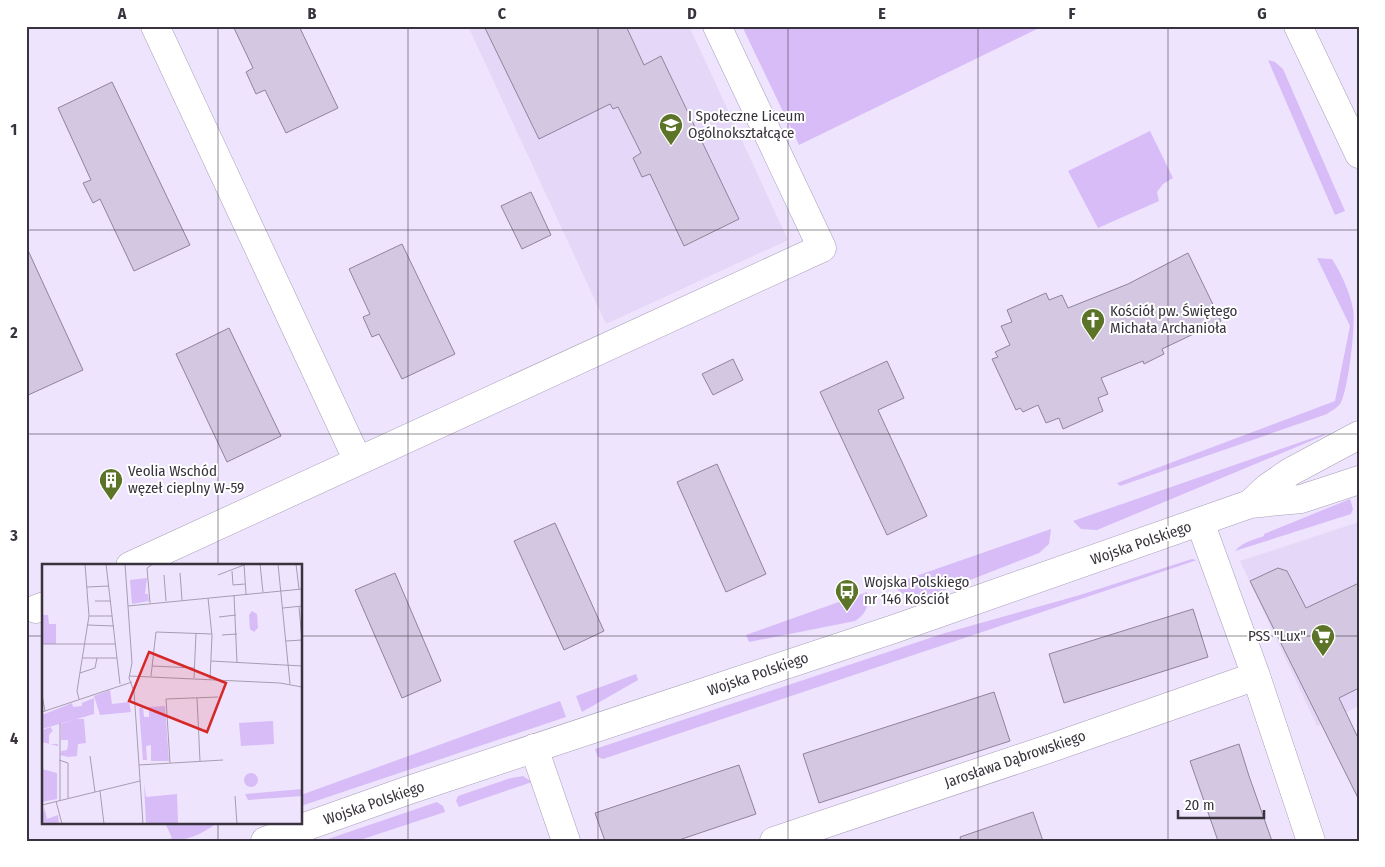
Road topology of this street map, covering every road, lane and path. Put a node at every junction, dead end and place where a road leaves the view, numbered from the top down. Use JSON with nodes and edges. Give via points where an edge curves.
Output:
{"nodes":[{"id":1,"x":155,"y":26,"type":"edge"},
{"id":2,"x":717,"y":26,"type":"edge"},
{"id":3,"x":1298,"y":26,"type":"edge"},
{"id":4,"x":1359,"y":154,"type":"edge"},
{"id":5,"x":1359,"y":435,"type":"edge"},
{"id":6,"x":358,"y":461,"type":"junction"},
{"id":7,"x":1359,"y":480,"type":"edge"},
{"id":8,"x":1250,"y":504,"type":"junction"},
{"id":9,"x":1200,"y":522,"type":"junction"},
{"id":10,"x":134,"y":564,"type":"edge"},
{"id":11,"x":1256,"y":676,"type":"junction"},
{"id":12,"x":534,"y":748,"type":"junction"},
{"id":13,"x":276,"y":839,"type":"edge"},
{"id":14,"x":566,"y":841,"type":"edge"},
{"id":15,"x":774,"y":841,"type":"edge"},
{"id":16,"x":1311,"y":841,"type":"edge"}],
"edges":[{"from":1,"to":6,"type":"street"},
{"from":2,"to":6,"type":"street","via":[[822,248]]},
{"from":3,"to":4,"type":"street"},
{"from":5,"to":8,"type":"street","name":"Wojska Polskiego","via":[[1290,472]]},
{"from":6,"to":10,"type":"street"},
{"from":7,"to":8,"type":"street","name":"Wojska Polskiego","via":[[1301,499]]},
{"from":8,"to":9,"type":"street","name":"Wojska Polskiego"},
{"from":9,"to":11,"type":"street"},
{"from":9,"to":12,"type":"street","name":"Wojska Polskiego","via":[[894,629]]},
{"from":11,"to":15,"type":"street","name":"Jarosława Dąbrowskiego"},
{"from":11,"to":16,"type":"street"},
{"from":12,"to":13,"type":"street","name":"Wojska Polskiego"},
{"from":12,"to":14,"type":"street"}]}
